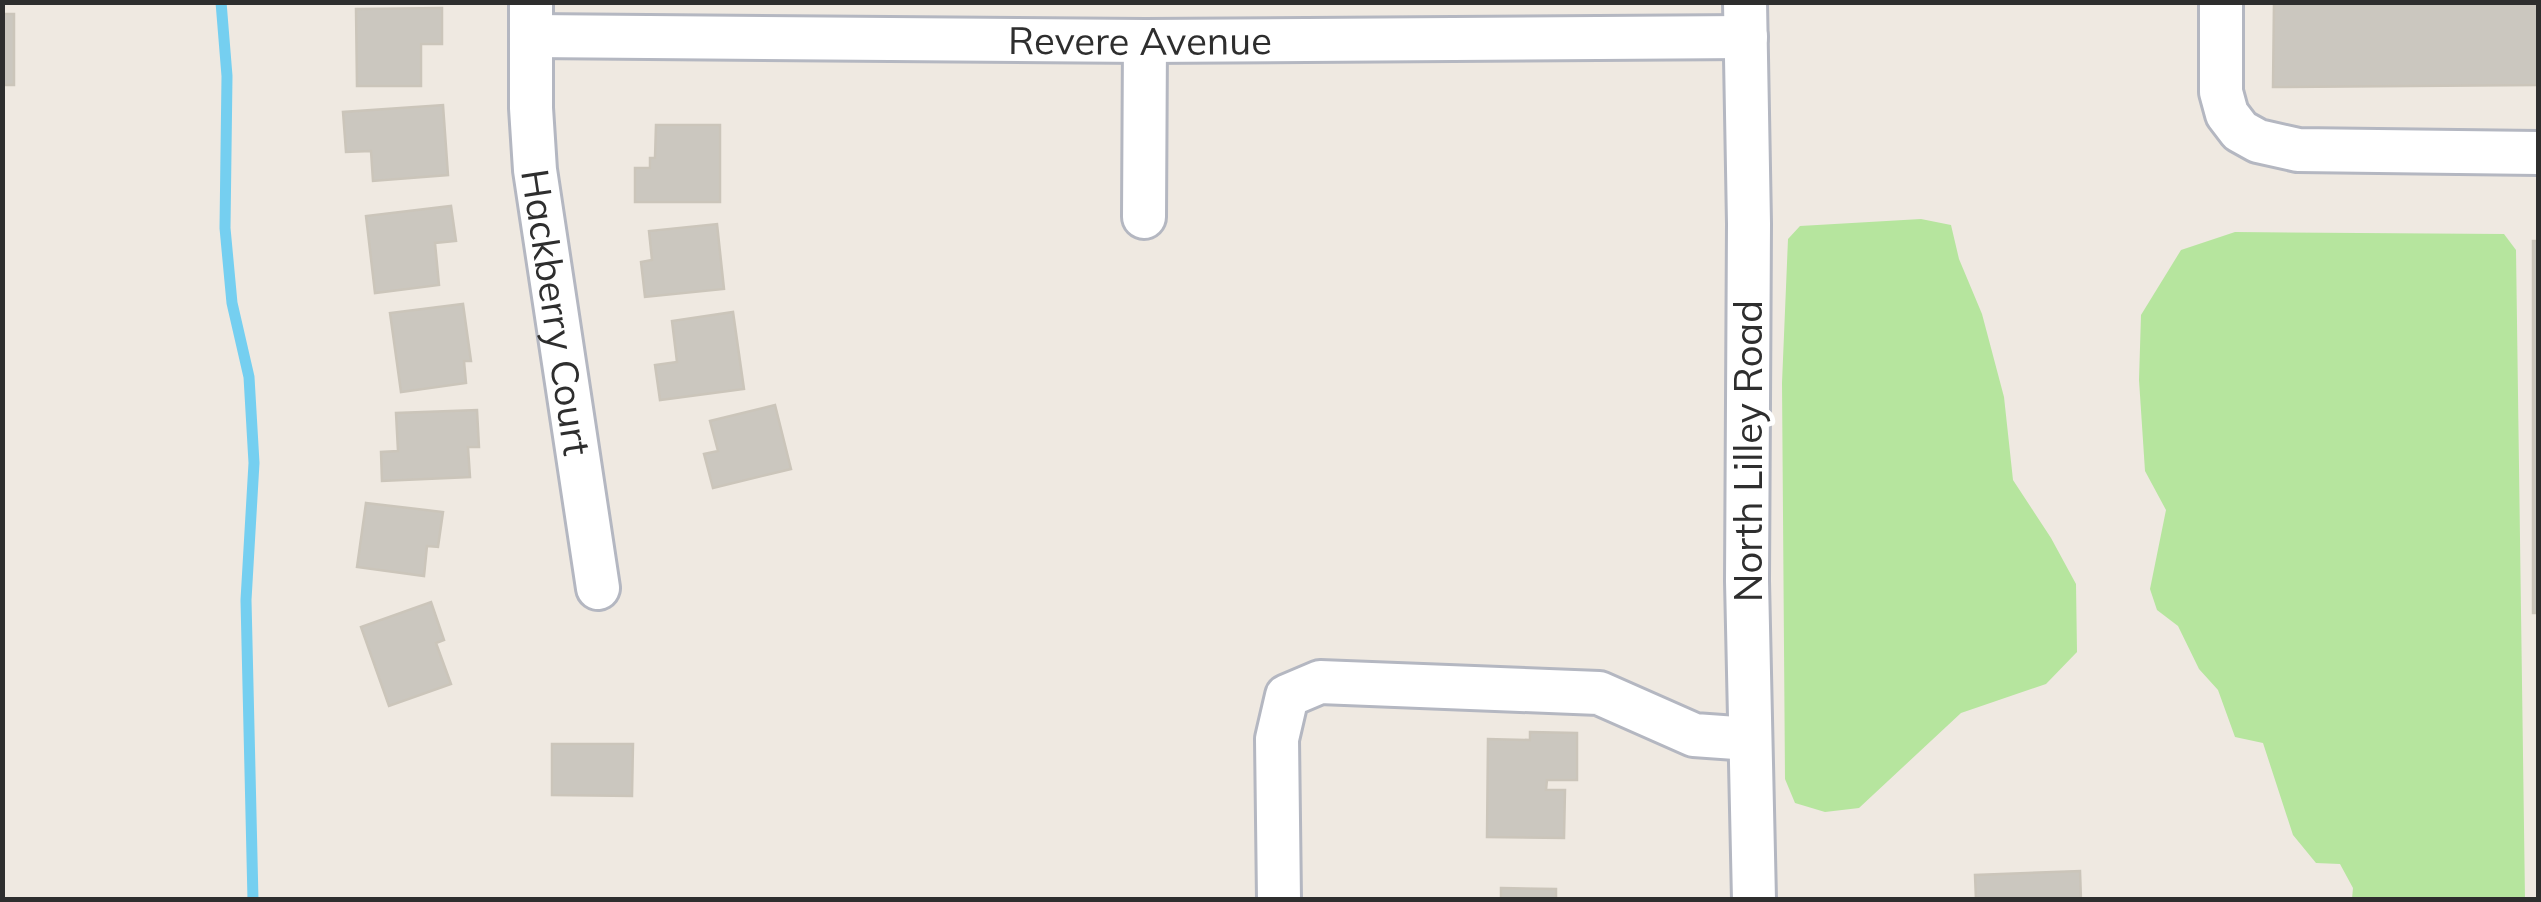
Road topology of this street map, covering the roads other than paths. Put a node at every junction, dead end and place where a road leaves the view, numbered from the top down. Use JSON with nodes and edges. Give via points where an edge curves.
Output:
{"nodes":[{"id":1,"x":2221,"y":2,"type":"edge"},
{"id":2,"x":532,"y":19,"type":"edge"},
{"id":3,"x":1746,"y":20,"type":"edge"},
{"id":4,"x":1145,"y":40,"type":"junction"},
{"id":5,"x":2538,"y":153,"type":"edge"},
{"id":6,"x":1144,"y":217,"type":"dead end"},
{"id":7,"x":598,"y":588,"type":"dead end"},
{"id":8,"x":1750,"y":740,"type":"junction"},
{"id":9,"x":1279,"y":900,"type":"edge"},
{"id":10,"x":1754,"y":900,"type":"edge"}],
"edges":[{"from":1,"to":5,"type":"street","via":[[2221,92],[2227,114],[2258,141],[2298,150]]},
{"from":2,"to":4,"type":"street","name":"Revere Avenue"},
{"from":2,"to":7,"type":"street","name":"Hackberry Court","via":[[535,170]]},
{"from":3,"to":4,"type":"street","name":"Revere Avenue"},
{"from":3,"to":8,"type":"street","name":"North Lilley Road"},
{"from":4,"to":6,"type":"street"},
{"from":8,"to":9,"type":"street","via":[[1694,735],[1599,693],[1320,682],[1287,696],[1277,739]]},
{"from":8,"to":10,"type":"street","name":"North Lilley Road"}]}
